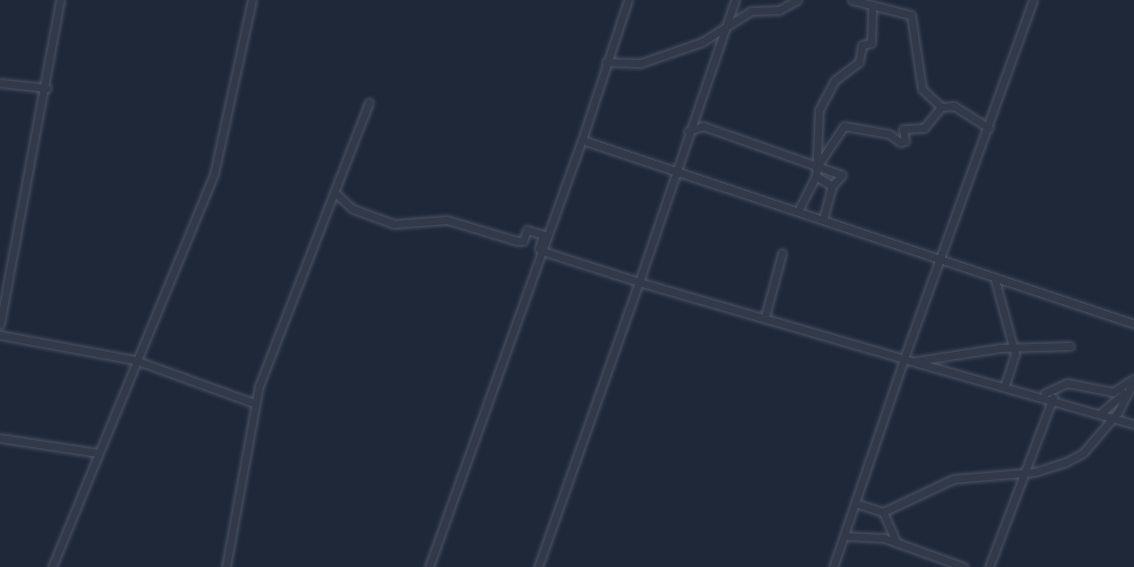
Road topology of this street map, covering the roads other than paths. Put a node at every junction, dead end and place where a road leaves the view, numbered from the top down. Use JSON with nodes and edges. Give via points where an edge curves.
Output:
{"nodes":[{"id":1,"x":60,"y":0,"type":"edge"},
{"id":2,"x":252,"y":0,"type":"edge"},
{"id":3,"x":628,"y":0,"type":"edge"},
{"id":4,"x":735,"y":0,"type":"edge"},
{"id":5,"x":797,"y":0,"type":"edge"},
{"id":6,"x":852,"y":0,"type":"edge"},
{"id":7,"x":1034,"y":0,"type":"edge"},
{"id":8,"x":872,"y":7,"type":"junction"},
{"id":9,"x":723,"y":32,"type":"junction"},
{"id":10,"x":606,"y":62,"type":"junction"},
{"id":11,"x":0,"y":83,"type":"edge"},
{"id":12,"x":47,"y":88,"type":"junction"},
{"id":13,"x":369,"y":103,"type":"dead end"},
{"id":14,"x":941,"y":107,"type":"junction"},
{"id":15,"x":989,"y":128,"type":"junction"},
{"id":16,"x":688,"y":131,"type":"junction"},
{"id":17,"x":582,"y":140,"type":"junction"},
{"id":18,"x":818,"y":165,"type":"junction"},
{"id":19,"x":679,"y":173,"type":"junction"},
{"id":20,"x":816,"y":176,"type":"junction"},
{"id":21,"x":832,"y":186,"type":"junction"},
{"id":22,"x":334,"y":192,"type":"junction"},
{"id":23,"x":798,"y":211,"type":"junction"},
{"id":24,"x":823,"y":220,"type":"junction"},
{"id":25,"x":544,"y":252,"type":"junction"},
{"id":26,"x":782,"y":254,"type":"dead end"},
{"id":27,"x":939,"y":259,"type":"junction"},
{"id":28,"x":995,"y":280,"type":"junction"},
{"id":29,"x":639,"y":282,"type":"junction"},
{"id":30,"x":765,"y":317,"type":"junction"},
{"id":31,"x":0,"y":324,"type":"edge"},
{"id":32,"x":1134,"y":324,"type":"edge"},
{"id":33,"x":0,"y":335,"type":"edge"},
{"id":34,"x":1070,"y":346,"type":"dead end"},
{"id":35,"x":1010,"y":348,"type":"junction"},
{"id":36,"x":904,"y":359,"type":"junction"},
{"id":37,"x":135,"y":360,"type":"junction"},
{"id":38,"x":913,"y":362,"type":"junction"},
{"id":39,"x":1134,"y":380,"type":"edge"},
{"id":40,"x":1005,"y":385,"type":"junction"},
{"id":41,"x":1134,"y":387,"type":"edge"},
{"id":42,"x":1126,"y":392,"type":"junction"},
{"id":43,"x":1040,"y":393,"type":"junction"},
{"id":44,"x":1053,"y":398,"type":"junction"},
{"id":45,"x":254,"y":403,"type":"junction"},
{"id":46,"x":1101,"y":413,"type":"junction"},
{"id":47,"x":1113,"y":417,"type":"junction"},
{"id":48,"x":1134,"y":424,"type":"edge"},
{"id":49,"x":0,"y":438,"type":"edge"},
{"id":50,"x":98,"y":453,"type":"junction"},
{"id":51,"x":1025,"y":472,"type":"junction"},
{"id":52,"x":858,"y":504,"type":"junction"},
{"id":53,"x":883,"y":512,"type":"junction"},
{"id":54,"x":844,"y":536,"type":"junction"},
{"id":55,"x":897,"y":543,"type":"junction"},
{"id":56,"x":52,"y":567,"type":"edge"},
{"id":57,"x":226,"y":567,"type":"edge"},
{"id":58,"x":429,"y":567,"type":"edge"},
{"id":59,"x":538,"y":567,"type":"edge"},
{"id":60,"x":834,"y":567,"type":"edge"},
{"id":61,"x":964,"y":567,"type":"edge"},
{"id":62,"x":989,"y":567,"type":"edge"}],
"edges":[{"from":1,"to":12,"type":"street"},
{"from":2,"to":37,"type":"street","via":[[214,174]]},
{"from":3,"to":10,"type":"street"},
{"from":4,"to":9,"type":"street"},
{"from":5,"to":9,"type":"street","via":[[779,9],[751,11]]},
{"from":6,"to":8,"type":"street"},
{"from":7,"to":15,"type":"street"},
{"from":8,"to":14,"type":"street","via":[[915,19],[912,46],[922,89]]},
{"from":8,"to":18,"type":"street","via":[[872,44],[862,45],[860,62],[836,80],[819,110]]},
{"from":9,"to":10,"type":"street","via":[[641,63]]},
{"from":9,"to":16,"type":"street"},
{"from":10,"to":17,"type":"street"},
{"from":11,"to":12,"type":"street"},
{"from":12,"to":31,"type":"street"},
{"from":13,"to":22,"type":"street"},
{"from":14,"to":15,"type":"street","via":[[963,110]]},
{"from":14,"to":18,"type":"street","via":[[924,128],[903,129],[905,141],[900,142],[889,134],[844,126]]},
{"from":15,"to":27,"type":"street"},
{"from":16,"to":18,"type":"street","via":[[703,126]]},
{"from":16,"to":19,"type":"street"},
{"from":17,"to":19,"type":"street"},
{"from":17,"to":25,"type":"street"},
{"from":18,"to":20,"type":"street"},
{"from":18,"to":21,"type":"street","via":[[842,175]]},
{"from":19,"to":23,"type":"street"},
{"from":19,"to":29,"type":"street"},
{"from":20,"to":21,"type":"street"},
{"from":20,"to":23,"type":"street"},
{"from":21,"to":24,"type":"street"},
{"from":22,"to":25,"type":"street","via":[[343,204],[394,224],[447,220],[517,241],[523,241],[527,230],[543,235],[539,248]]},
{"from":22,"to":45,"type":"street"},
{"from":23,"to":24,"type":"street"},
{"from":24,"to":27,"type":"street"},
{"from":25,"to":29,"type":"street"},
{"from":25,"to":58,"type":"street"},
{"from":26,"to":30,"type":"street"},
{"from":27,"to":28,"type":"street"},
{"from":27,"to":36,"type":"street"},
{"from":28,"to":32,"type":"street"},
{"from":28,"to":35,"type":"street"},
{"from":29,"to":30,"type":"street"},
{"from":29,"to":59,"type":"street"},
{"from":30,"to":36,"type":"street"},
{"from":33,"to":37,"type":"street"},
{"from":34,"to":35,"type":"street"},
{"from":35,"to":38,"type":"street"},
{"from":35,"to":40,"type":"street","via":[[1015,357]]},
{"from":36,"to":38,"type":"street"},
{"from":36,"to":52,"type":"street"},
{"from":37,"to":45,"type":"street"},
{"from":37,"to":50,"type":"street"},
{"from":38,"to":40,"type":"street"},
{"from":39,"to":42,"type":"street"},
{"from":39,"to":43,"type":"street","via":[[1113,392],[1067,382]]},
{"from":40,"to":43,"type":"street"},
{"from":41,"to":42,"type":"street"},
{"from":42,"to":46,"type":"street"},
{"from":42,"to":47,"type":"street"},
{"from":43,"to":44,"type":"street"},
{"from":44,"to":46,"type":"street"},
{"from":44,"to":51,"type":"street"},
{"from":45,"to":57,"type":"street"},
{"from":46,"to":47,"type":"street"},
{"from":47,"to":48,"type":"street"},
{"from":47,"to":51,"type":"street","via":[[1083,453],[1049,469]]},
{"from":49,"to":50,"type":"street"},
{"from":50,"to":56,"type":"street"},
{"from":51,"to":53,"type":"street","via":[[953,479]]},
{"from":51,"to":62,"type":"street"},
{"from":52,"to":53,"type":"street"},
{"from":52,"to":54,"type":"street"},
{"from":53,"to":55,"type":"street"},
{"from":54,"to":55,"type":"street"},
{"from":54,"to":60,"type":"street"},
{"from":55,"to":61,"type":"street"}]}
